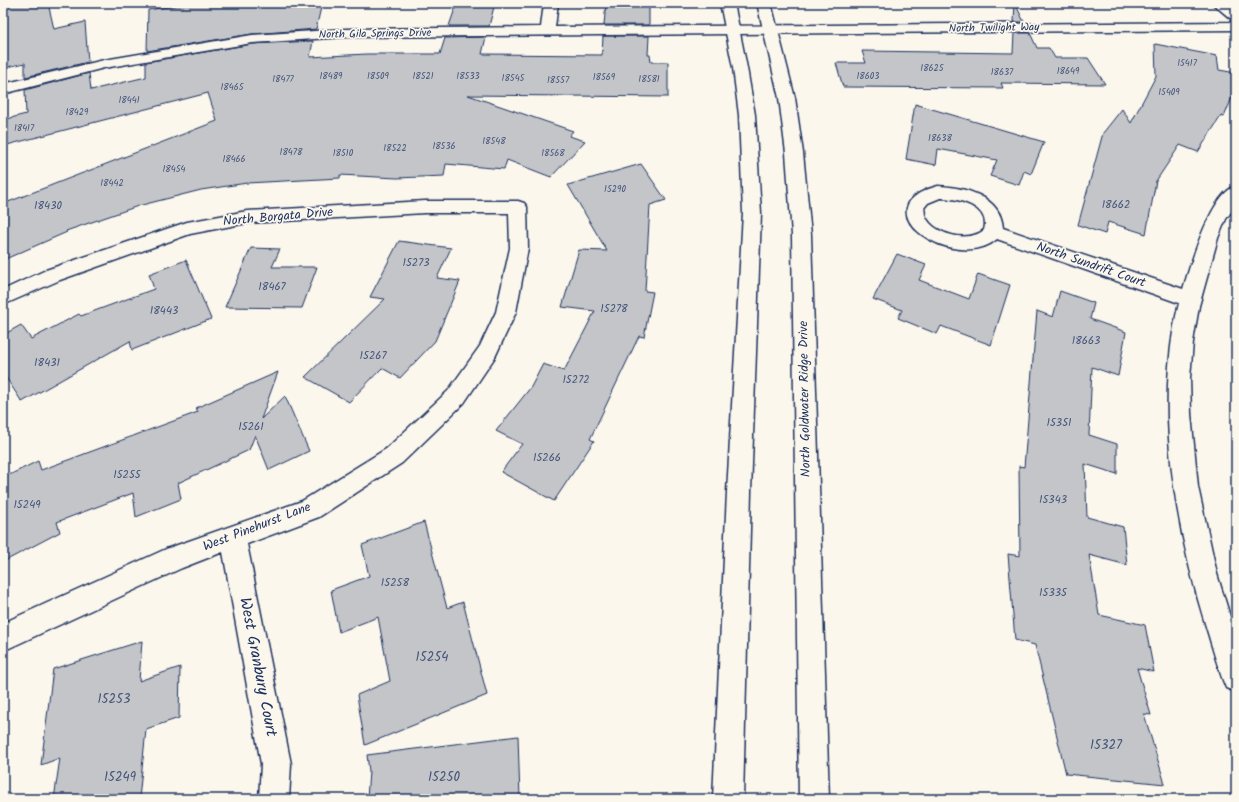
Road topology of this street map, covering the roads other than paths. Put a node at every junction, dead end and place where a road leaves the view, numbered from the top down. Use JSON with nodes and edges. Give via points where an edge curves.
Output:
{"nodes":[{"id":1,"x":551,"y":3,"type":"edge"},
{"id":2,"x":727,"y":3,"type":"edge"},
{"id":3,"x":764,"y":3,"type":"edge"},
{"id":4,"x":1219,"y":3,"type":"edge"},
{"id":5,"x":1236,"y":16,"type":"edge"},
{"id":6,"x":1236,"y":26,"type":"edge"},
{"id":7,"x":743,"y":30,"type":"junction"},
{"id":8,"x":770,"y":30,"type":"junction"},
{"id":9,"x":547,"y":32,"type":"junction"},
{"id":10,"x":3,"y":89,"type":"edge"},
{"id":11,"x":1236,"y":192,"type":"edge"},
{"id":12,"x":518,"y":208,"type":"joint"},
{"id":13,"x":993,"y":231,"type":"dead end"},
{"id":14,"x":3,"y":298,"type":"edge"},
{"id":15,"x":1189,"y":299,"type":"junction"},
{"id":16,"x":233,"y":536,"type":"junction"},
{"id":17,"x":3,"y":637,"type":"edge"},
{"id":18,"x":1236,"y":678,"type":"edge"},
{"id":19,"x":274,"y":799,"type":"edge"},
{"id":20,"x":728,"y":799,"type":"edge"},
{"id":21,"x":814,"y":799,"type":"edge"}],
"edges":[{"from":1,"to":9,"type":"street"},
{"from":2,"to":7,"type":"street"},
{"from":3,"to":8,"type":"street","name":"North Goldwater Ridge Drive"},
{"from":4,"to":5,"type":"street"},
{"from":6,"to":8,"type":"street","name":"North Twilight Way"},
{"from":7,"to":8,"type":"street","name":"North Twilight Way"},
{"from":7,"to":9,"type":"street","name":"North Gila Springs Drive"},
{"from":7,"to":20,"type":"street","via":[[752,213]]},
{"from":8,"to":21,"type":"street","name":"North Goldwater Ridge Drive","via":[[780,64],[790,118],[798,175],[804,270]]},
{"from":9,"to":10,"type":"street","name":"North Gila Springs Drive","via":[[346,33],[252,39],[104,64]]},
{"from":11,"to":15,"type":"street","via":[[1217,219]]},
{"from":12,"to":14,"type":"street","name":"North Borgata Drive","via":[[425,207],[247,217],[187,228],[53,275]]},
{"from":12,"to":16,"type":"street","name":"West Pinehurst Lane","via":[[519,248],[506,312],[488,351],[456,397],[394,456],[310,509]]},
{"from":13,"to":15,"type":"street","name":"North Sundrift Court"},
{"from":15,"to":18,"type":"street","via":[[1180,352],[1179,414],[1185,482],[1200,560]]},
{"from":16,"to":17,"type":"street","name":"West Pinehurst Lane","via":[[175,558]]},
{"from":16,"to":19,"type":"street","name":"West Granbury Court","via":[[276,764]]}]}
